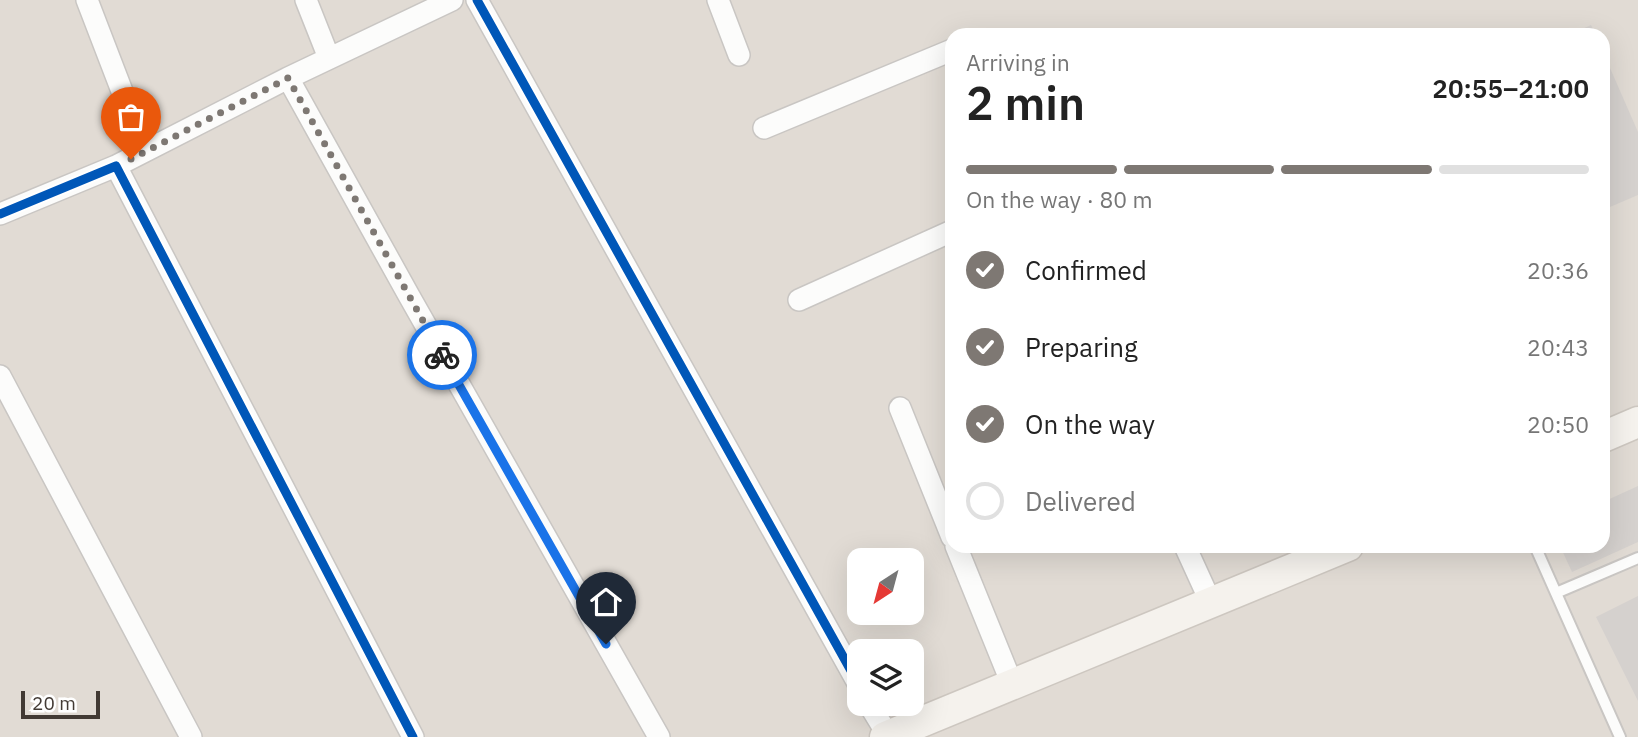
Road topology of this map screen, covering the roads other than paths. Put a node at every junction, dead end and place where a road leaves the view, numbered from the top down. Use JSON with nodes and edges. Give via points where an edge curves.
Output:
{"nodes":[{"id":1,"x":87,"y":0,"type":"edge"},
{"id":2,"x":306,"y":0,"type":"edge"},
{"id":3,"x":452,"y":0,"type":"edge"},
{"id":4,"x":477,"y":0,"type":"edge"},
{"id":5,"x":718,"y":0,"type":"edge"},
{"id":6,"x":945,"y":53,"type":"edge"},
{"id":7,"x":739,"y":55,"type":"dead end"},
{"id":8,"x":329,"y":58,"type":"junction"},
{"id":9,"x":288,"y":78,"type":"junction"},
{"id":10,"x":764,"y":128,"type":"dead end"},
{"id":11,"x":145,"y":151,"type":"junction"},
{"id":12,"x":116,"y":166,"type":"junction"},
{"id":13,"x":0,"y":214,"type":"edge"},
{"id":14,"x":945,"y":234,"type":"edge"},
{"id":15,"x":799,"y":300,"type":"dead end"},
{"id":16,"x":0,"y":376,"type":"edge"},
{"id":17,"x":900,"y":408,"type":"dead end"},
{"id":18,"x":1638,"y":422,"type":"edge"},
{"id":19,"x":1610,"y":434,"type":"edge"},
{"id":20,"x":945,"y":520,"type":"edge"},
{"id":21,"x":959,"y":553,"type":"edge"},
{"id":22,"x":1188,"y":553,"type":"edge"},
{"id":23,"x":1331,"y":553,"type":"edge"},
{"id":24,"x":1538,"y":553,"type":"edge"},
{"id":25,"x":1638,"y":558,"type":"edge"},
{"id":26,"x":1556,"y":593,"type":"junction"},
{"id":27,"x":1211,"y":603,"type":"junction"},
{"id":28,"x":847,"y":663,"type":"edge"},
{"id":29,"x":1012,"y":684,"type":"junction"},
{"id":30,"x":876,"y":716,"type":"edge"},
{"id":31,"x":191,"y":737,"type":"edge"},
{"id":32,"x":413,"y":737,"type":"edge"},
{"id":33,"x":659,"y":737,"type":"edge"},
{"id":34,"x":887,"y":737,"type":"edge"},
{"id":35,"x":1620,"y":737,"type":"edge"}],
"edges":[{"from":1,"to":11,"type":"street"},
{"from":2,"to":8,"type":"street"},
{"from":3,"to":8,"type":"street"},
{"from":4,"to":28,"type":"street"},
{"from":5,"to":7,"type":"street"},
{"from":6,"to":10,"type":"street"},
{"from":8,"to":9,"type":"street"},
{"from":9,"to":11,"type":"street"},
{"from":9,"to":33,"type":"street"},
{"from":11,"to":12,"type":"street"},
{"from":12,"to":13,"type":"street"},
{"from":12,"to":32,"type":"street"},
{"from":14,"to":15,"type":"street"},
{"from":16,"to":31,"type":"street"},
{"from":17,"to":20,"type":"street"},
{"from":18,"to":19,"type":"street"},
{"from":21,"to":29,"type":"street"},
{"from":22,"to":27,"type":"street"},
{"from":23,"to":27,"type":"street"},
{"from":24,"to":26,"type":"lane"},
{"from":25,"to":26,"type":"lane"},
{"from":26,"to":35,"type":"lane"},
{"from":27,"to":29,"type":"street"},
{"from":29,"to":34,"type":"street"},
{"from":30,"to":34,"type":"street"}]}
